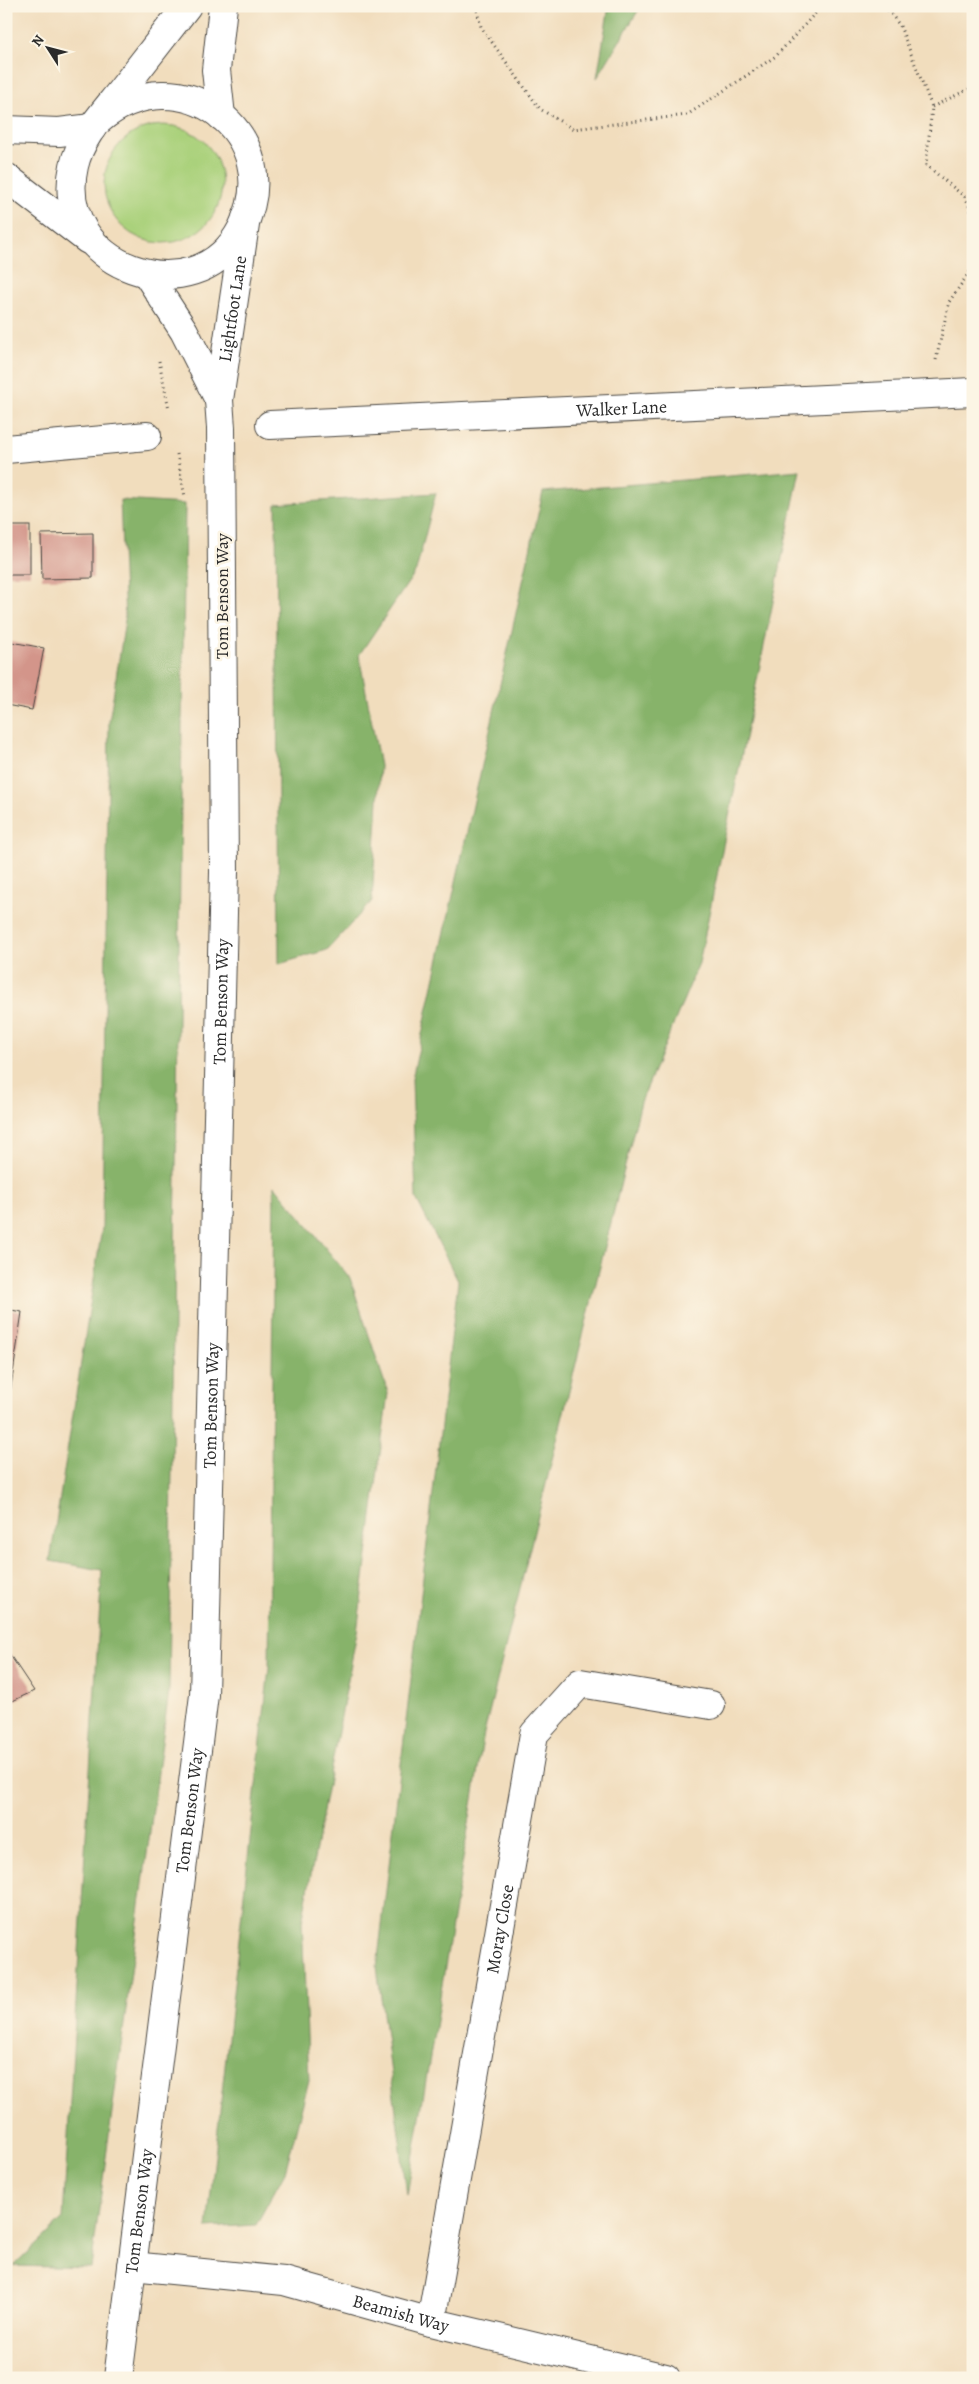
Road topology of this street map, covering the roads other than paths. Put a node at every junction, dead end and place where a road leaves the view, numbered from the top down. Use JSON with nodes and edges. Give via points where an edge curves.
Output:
{"nodes":[{"id":1,"x":187,"y":6,"type":"edge"},
{"id":2,"x":224,"y":6,"type":"edge"},
{"id":3,"x":221,"y":116,"type":"junction"},
{"id":4,"x":95,"y":124,"type":"junction"},
{"id":5,"x":6,"y":130,"type":"edge"},
{"id":6,"x":6,"y":177,"type":"edge"},
{"id":7,"x":246,"y":218,"type":"junction"},
{"id":8,"x":99,"y":249,"type":"junction"},
{"id":9,"x":147,"y":274,"type":"junction"},
{"id":10,"x":973,"y":392,"type":"edge"},
{"id":11,"x":219,"y":400,"type":"junction"},
{"id":12,"x":270,"y":425,"type":"dead end"},
{"id":13,"x":221,"y":428,"type":"joint"},
{"id":14,"x":147,"y":436,"type":"dead end"},
{"id":15,"x":6,"y":449,"type":"edge"},
{"id":16,"x":711,"y":1705,"type":"dead end"},
{"id":17,"x":132,"y":2266,"type":"junction"},
{"id":18,"x":431,"y":2322,"type":"junction"},
{"id":19,"x":118,"y":2378,"type":"edge"},
{"id":20,"x":666,"y":2378,"type":"edge"}],
"edges":[{"from":1,"to":4,"type":"main road","name":"Lightfoot Lane"},
{"from":2,"to":3,"type":"main road","via":[[216,70]]},
{"from":3,"to":4,"type":"main road","name":"Lightfoot Lane","via":[[194,100],[154,94],[124,103]]},
{"from":3,"to":7,"type":"main road","name":"Lightfoot Lane","via":[[235,130],[249,158],[253,188]]},
{"from":4,"to":5,"type":"main road","via":[[59,132]]},
{"from":4,"to":8,"type":"main road","name":"Lightfoot Lane","via":[[76,157],[72,190],[80,222]]},
{"from":6,"to":8,"type":"main road"},
{"from":7,"to":9,"type":"main road","name":"Lightfoot Lane","via":[[235,238],[211,261],[180,273]]},
{"from":7,"to":11,"type":"main road","name":"Lightfoot Lane"},
{"from":8,"to":9,"type":"main road","name":"Lightfoot Lane","via":[[116,262]]},
{"from":9,"to":11,"type":"main road","name":"Lightfoot Lane","via":[[184,331]]},
{"from":10,"to":12,"type":"main road","name":"Walker Lane"},
{"from":11,"to":13,"type":"main road","name":"Lightfoot Lane"},
{"from":13,"to":17,"type":"main road","name":"Tom Benson Way","via":[[224,872],[204,1695]]},
{"from":14,"to":15,"type":"main road"},
{"from":16,"to":18,"type":"main road","name":"Moray Close","via":[[580,1683],[534,1734]]},
{"from":17,"to":18,"type":"main road","name":"Beamish Way","via":[[284,2281]]},
{"from":17,"to":19,"type":"main road","name":"Tom Benson Way"},
{"from":18,"to":20,"type":"main road","name":"Beamish Way"}]}
